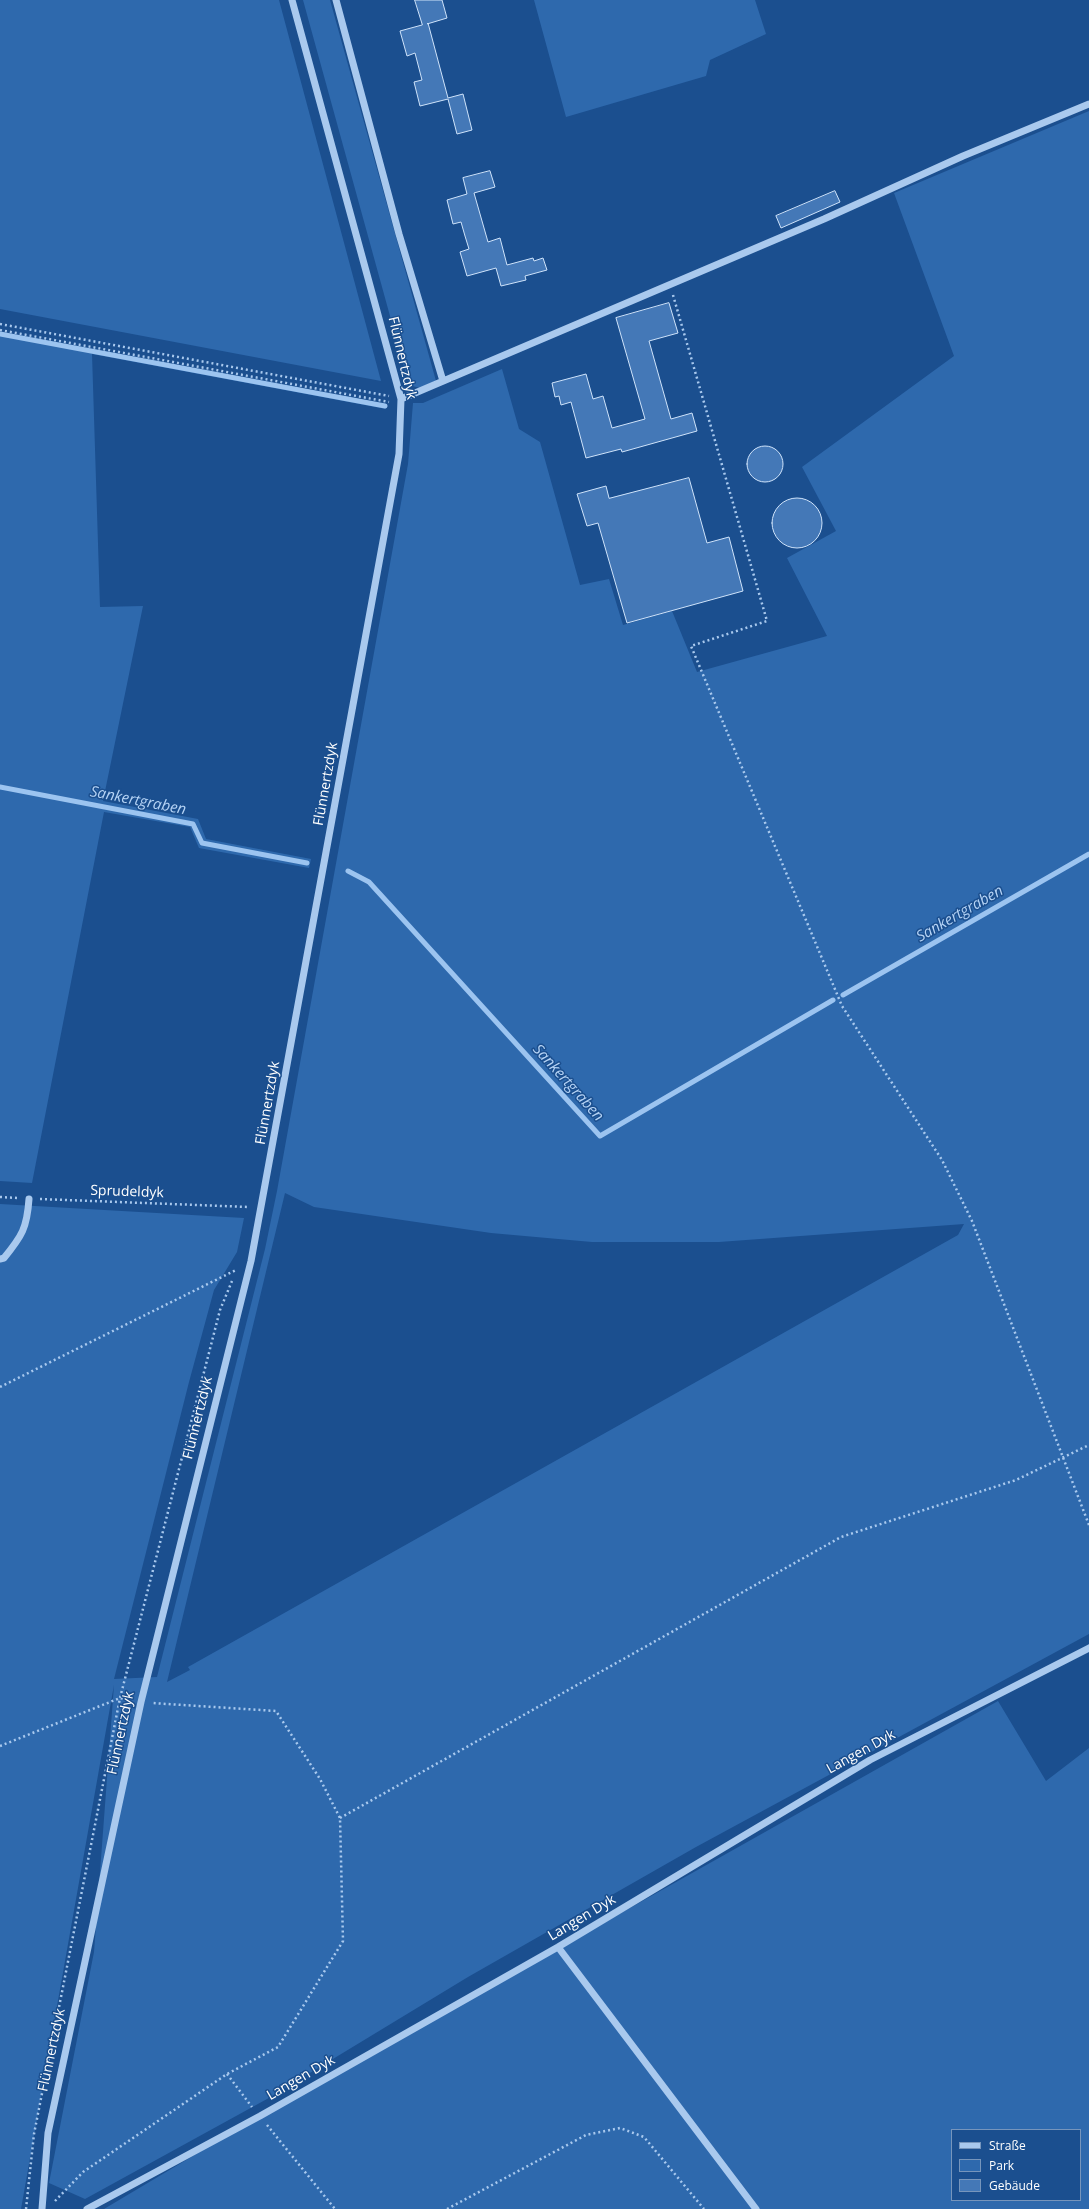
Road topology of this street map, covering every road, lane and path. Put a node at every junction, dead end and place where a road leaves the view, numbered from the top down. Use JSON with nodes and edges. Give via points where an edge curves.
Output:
{"nodes":[{"id":1,"x":292,"y":0,"type":"edge"},
{"id":2,"x":336,"y":0,"type":"edge"},
{"id":3,"x":1089,"y":104,"type":"edge"},
{"id":4,"x":670,"y":285,"type":"junction"},
{"id":5,"x":0,"y":324,"type":"edge"},
{"id":6,"x":0,"y":330,"type":"edge"},
{"id":7,"x":443,"y":381,"type":"junction"},
{"id":8,"x":401,"y":399,"type":"junction"},
{"id":9,"x":0,"y":1197,"type":"edge"},
{"id":10,"x":29,"y":1199,"type":"junction"},
{"id":11,"x":253,"y":1207,"type":"dead end"},
{"id":12,"x":0,"y":1259,"type":"edge"},
{"id":13,"x":251,"y":1261,"type":"junction"},
{"id":14,"x":237,"y":1270,"type":"junction"},
{"id":15,"x":0,"y":1387,"type":"edge"},
{"id":16,"x":1089,"y":1445,"type":"edge"},
{"id":17,"x":1064,"y":1457,"type":"junction"},
{"id":18,"x":1089,"y":1525,"type":"edge"},
{"id":19,"x":1089,"y":1648,"type":"edge"},
{"id":20,"x":120,"y":1698,"type":"junction"},
{"id":21,"x":141,"y":1702,"type":"junction"},
{"id":22,"x":0,"y":1746,"type":"edge"},
{"id":23,"x":340,"y":1818,"type":"junction"},
{"id":24,"x":558,"y":1947,"type":"junction"},
{"id":25,"x":227,"y":2074,"type":"junction"},
{"id":26,"x":260,"y":2116,"type":"junction"},
{"id":27,"x":55,"y":2203,"type":"dead end"},
{"id":28,"x":26,"y":2209,"type":"edge"},
{"id":29,"x":42,"y":2209,"type":"edge"},
{"id":30,"x":87,"y":2209,"type":"edge"},
{"id":31,"x":335,"y":2209,"type":"edge"},
{"id":32,"x":447,"y":2209,"type":"edge"},
{"id":33,"x":704,"y":2209,"type":"edge"},
{"id":34,"x":756,"y":2209,"type":"edge"}],
"edges":[{"from":1,"to":8,"type":"street","name":"Flünnertzdyk"},
{"from":2,"to":7,"type":"street","via":[[399,234]]},
{"from":3,"to":4,"type":"street","via":[[963,156],[824,220]]},
{"from":4,"to":7,"type":"street"},
{"from":4,"to":17,"type":"path","via":[[767,621],[691,646],[842,1006],[942,1160],[972,1221]]},
{"from":5,"to":8,"type":"path"},
{"from":6,"to":8,"type":"path","via":[[388,403]]},
{"from":7,"to":8,"type":"street"},
{"from":8,"to":13,"type":"street","name":"Flünnertzdyk","via":[[399,454]]},
{"from":9,"to":10,"type":"path","name":"Sprudeldyk"},
{"from":10,"to":11,"type":"path","name":"Sprudeldyk"},
{"from":10,"to":12,"type":"street","via":[[28,1214],[20,1238],[4,1258]]},
{"from":13,"to":14,"type":"path"},
{"from":13,"to":21,"type":"street","name":"Flünnertzdyk"},
{"from":14,"to":15,"type":"path"},
{"from":14,"to":20,"type":"path","via":[[220,1310]]},
{"from":16,"to":17,"type":"path"},
{"from":17,"to":18,"type":"path"},
{"from":17,"to":23,"type":"path","via":[[1016,1480],[841,1537]]},
{"from":19,"to":24,"type":"street","name":"Langen Dyk","via":[[870,1760]]},
{"from":20,"to":22,"type":"path"},
{"from":20,"to":28,"type":"path","via":[[34,2134]]},
{"from":21,"to":23,"type":"path","via":[[276,1711],[320,1779]]},
{"from":21,"to":29,"type":"street","name":"Flünnertzdyk","via":[[48,2133]]},
{"from":23,"to":25,"type":"path","via":[[343,1941],[278,2047]]},
{"from":24,"to":26,"type":"street","name":"Langen Dyk"},
{"from":24,"to":34,"type":"street"},
{"from":25,"to":26,"type":"path"},
{"from":25,"to":27,"type":"path","via":[[83,2172],[57,2197]]},
{"from":26,"to":30,"type":"street","name":"Langen Dyk"},
{"from":26,"to":31,"type":"path"},
{"from":32,"to":33,"type":"path","via":[[586,2135],[620,2128],[644,2138]]}]}
